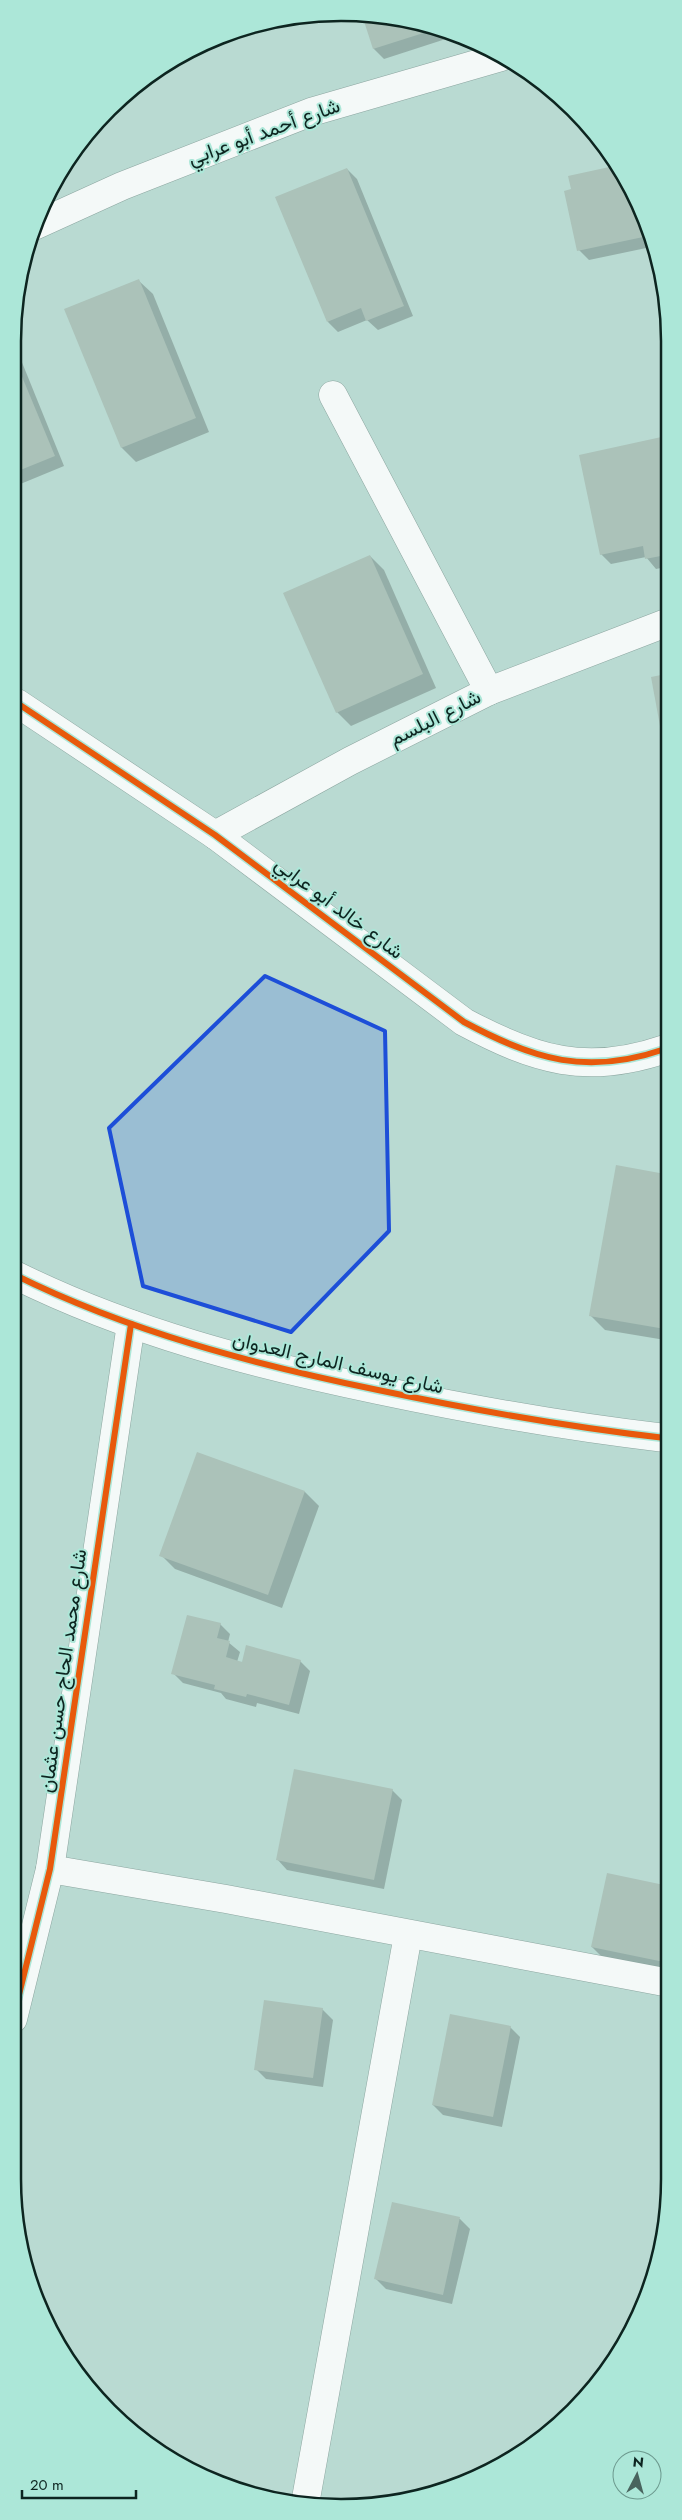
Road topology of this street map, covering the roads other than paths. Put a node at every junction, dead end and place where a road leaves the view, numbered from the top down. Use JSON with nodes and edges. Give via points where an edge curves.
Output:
{"nodes":[{"id":1,"x":492,"y":59,"type":"edge"},
{"id":2,"x":45,"y":221,"type":"edge"},
{"id":3,"x":333,"y":395,"type":"dead end"},
{"id":4,"x":661,"y":625,"type":"edge"},
{"id":5,"x":489,"y":691,"type":"junction"},
{"id":6,"x":21,"y":706,"type":"edge"},
{"id":7,"x":215,"y":835,"type":"junction"},
{"id":8,"x":661,"y":1050,"type":"edge"},
{"id":9,"x":21,"y":1277,"type":"edge"},
{"id":10,"x":131,"y":1324,"type":"junction"},
{"id":11,"x":661,"y":1437,"type":"edge"},
{"id":12,"x":50,"y":1869,"type":"junction"},
{"id":13,"x":408,"y":1935,"type":"junction"},
{"id":14,"x":661,"y":1981,"type":"edge"},
{"id":15,"x":21,"y":1987,"type":"edge"},
{"id":16,"x":307,"y":2497,"type":"edge"}],
"edges":[{"from":1,"to":2,"type":"street","name":"شارع أحمد أبو عرابي","via":[[311,112],[122,186]]},
{"from":3,"to":5,"type":"street"},
{"from":4,"to":5,"type":"street","name":"شارع البلسم"},
{"from":5,"to":7,"type":"street","name":"شارع البلسم","via":[[350,760]]},
{"from":6,"to":7,"type":"street","name":"شارع خالد أبو عرابي"},
{"from":7,"to":8,"type":"street","name":"شارع خالد أبو عرابي","via":[[457,1016],[506,1045],[546,1058],[589,1063],[642,1057]]},
{"from":9,"to":10,"type":"street","name":"شارع يوسف المارج العدوان"},
{"from":10,"to":11,"type":"street","name":"شارع يوسف المارج العدوان","via":[[220,1353],[322,1379],[455,1407]]},
{"from":10,"to":12,"type":"street","name":"شارع محمد الحاج حسن عثمان"},
{"from":12,"to":13,"type":"street"},
{"from":12,"to":15,"type":"street","name":"شارع محمد الحاج حسن عثمان"},
{"from":13,"to":14,"type":"street"},
{"from":13,"to":16,"type":"street"}]}
